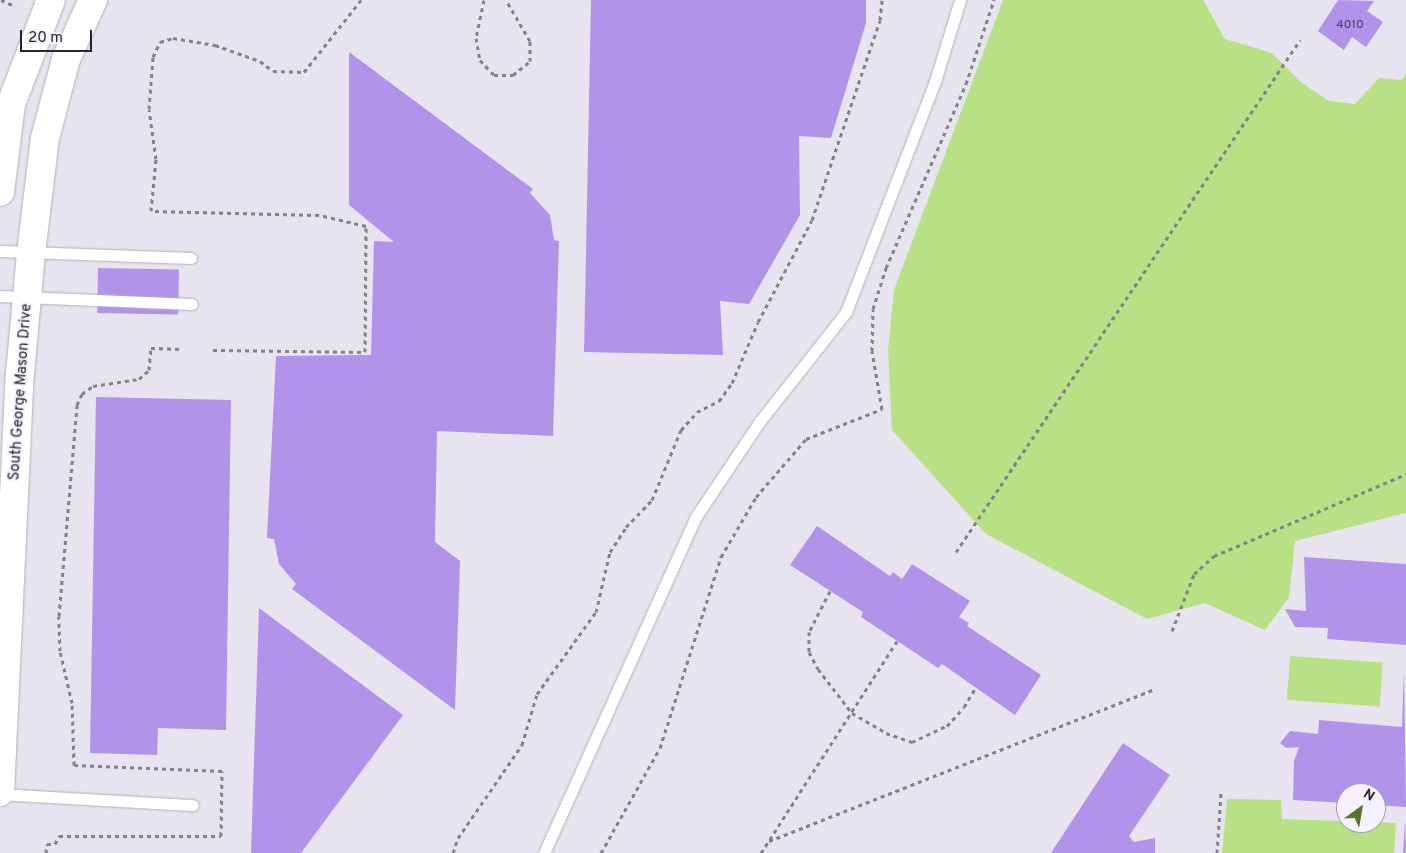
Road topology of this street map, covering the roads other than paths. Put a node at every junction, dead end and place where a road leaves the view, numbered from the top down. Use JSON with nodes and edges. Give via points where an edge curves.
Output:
{"nodes":[{"id":1,"x":51,"y":0,"type":"edge"},
{"id":2,"x":93,"y":0,"type":"edge"},
{"id":3,"x":960,"y":0,"type":"edge"},
{"id":4,"x":0,"y":192,"type":"edge"},
{"id":5,"x":0,"y":251,"type":"edge"},
{"id":6,"x":31,"y":253,"type":"junction"},
{"id":7,"x":191,"y":258,"type":"dead end"},
{"id":8,"x":0,"y":296,"type":"edge"},
{"id":9,"x":27,"y":298,"type":"junction"},
{"id":10,"x":192,"y":304,"type":"dead end"},
{"id":11,"x":0,"y":793,"type":"edge"},
{"id":12,"x":193,"y":804,"type":"dead end"},
{"id":13,"x":544,"y":853,"type":"edge"}],
"edges":[{"from":1,"to":4,"type":"main road","via":[[11,104]]},
{"from":2,"to":6,"type":"main road","name":"South George Mason Drive","via":[[66,59],[45,138]]},
{"from":3,"to":13,"type":"lane","via":[[934,81],[846,312],[760,422],[695,518]]},
{"from":5,"to":6,"type":"lane"},
{"from":6,"to":7,"type":"lane"},
{"from":6,"to":9,"type":"main road","name":"South George Mason Drive"},
{"from":8,"to":9,"type":"lane"},
{"from":9,"to":10,"type":"lane"},
{"from":9,"to":11,"type":"main road","name":"South George Mason Drive"},
{"from":11,"to":12,"type":"lane"}]}
